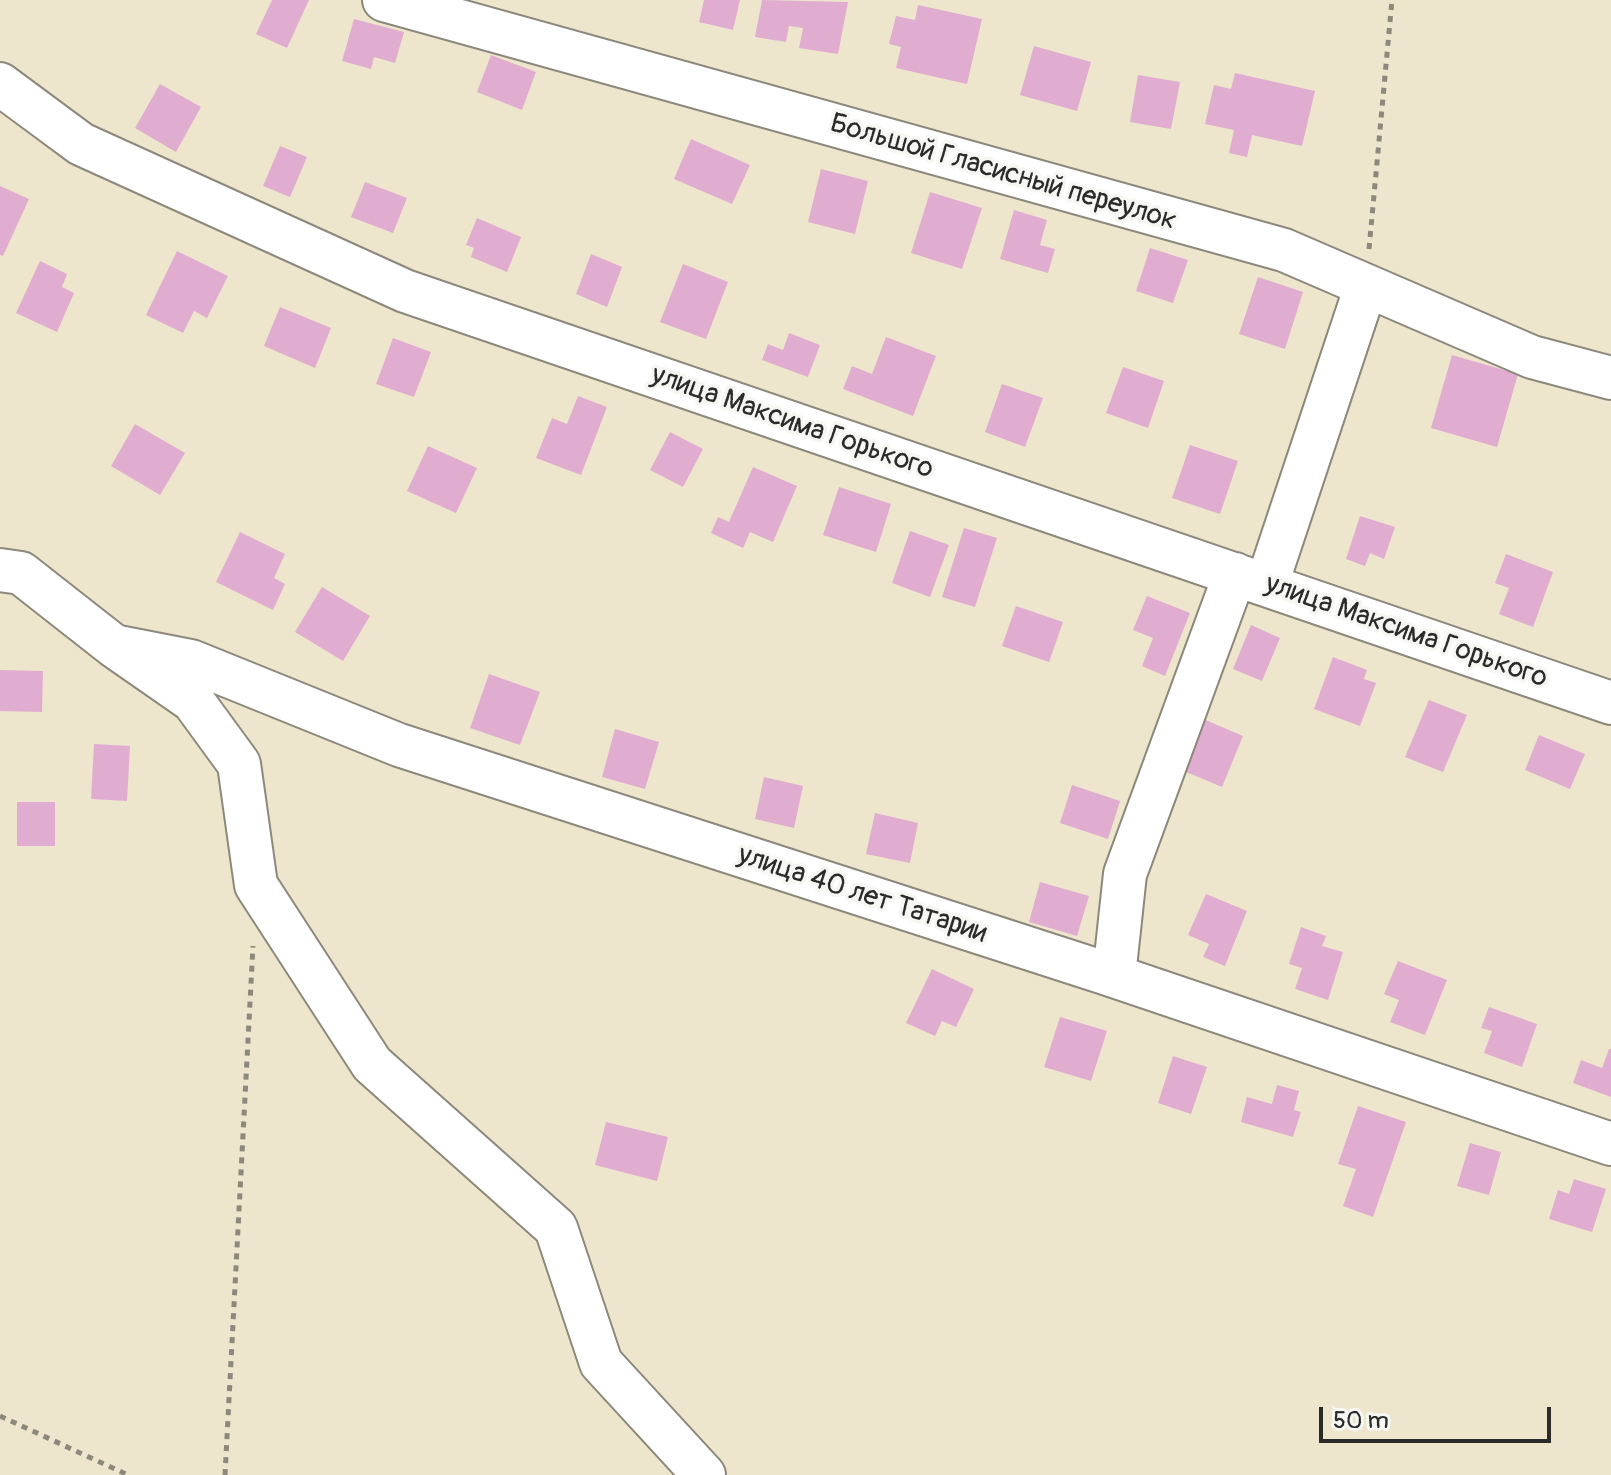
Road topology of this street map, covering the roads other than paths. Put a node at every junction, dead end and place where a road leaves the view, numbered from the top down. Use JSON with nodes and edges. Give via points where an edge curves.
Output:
{"nodes":[{"id":1,"x":384,"y":0,"type":"edge"},
{"id":2,"x":0,"y":84,"type":"edge"},
{"id":3,"x":1366,"y":286,"type":"junction"},
{"id":4,"x":1611,"y":378,"type":"edge"},
{"id":5,"x":0,"y":570,"type":"edge"},
{"id":6,"x":1251,"y":579,"type":"junction"},
{"id":7,"x":114,"y":646,"type":"junction"},
{"id":8,"x":1611,"y":703,"type":"edge"},
{"id":9,"x":1114,"y":976,"type":"junction"},
{"id":10,"x":1611,"y":1144,"type":"edge"},
{"id":11,"x":704,"y":1475,"type":"edge"}],
"edges":[{"from":1,"to":3,"type":"street","name":"Большой Гласисный переулок","via":[[1284,250]]},
{"from":2,"to":6,"type":"street","name":"улица Максима Горького","via":[[81,144],[405,291]]},
{"from":3,"to":4,"type":"street","name":"Большой Гласисный переулок","via":[[1532,357]]},
{"from":3,"to":6,"type":"street"},
{"from":5,"to":7,"type":"street","via":[[21,573]]},
{"from":6,"to":8,"type":"street","name":"улица Максима Горького"},
{"from":6,"to":9,"type":"street","via":[[1125,874]]},
{"from":7,"to":9,"type":"street","name":"улица 40 лет Татарии","via":[[191,661],[399,745]]},
{"from":7,"to":11,"type":"street","via":[[193,701],[239,764],[256,885],[372,1064],[556,1228],[601,1363]]},
{"from":9,"to":10,"type":"street","name":"улица 40 лет Татарии"}]}
